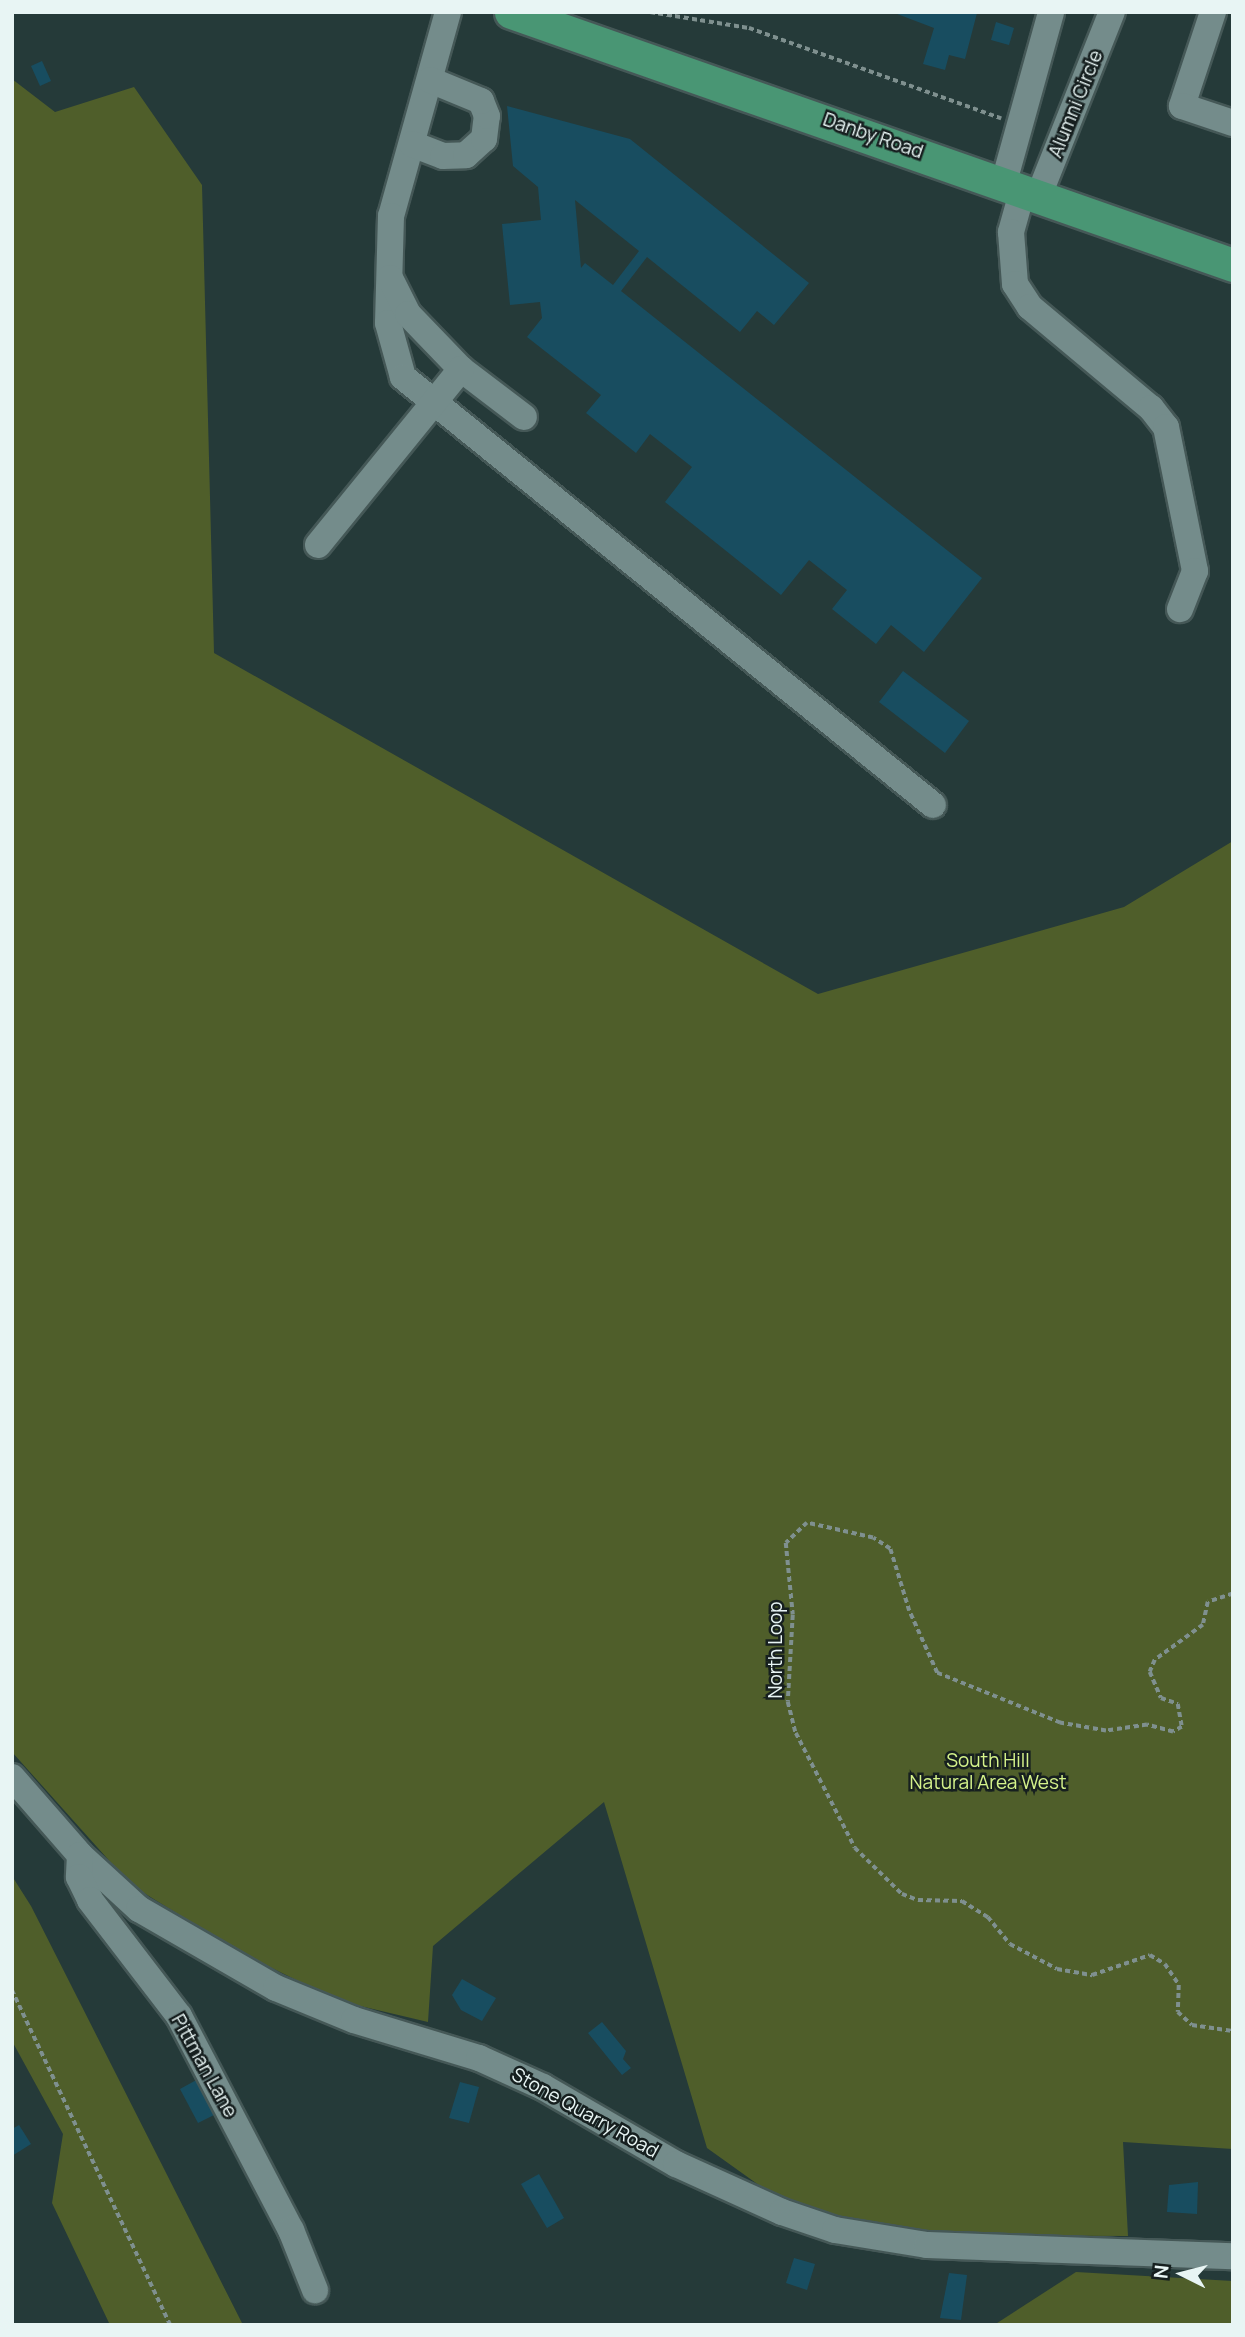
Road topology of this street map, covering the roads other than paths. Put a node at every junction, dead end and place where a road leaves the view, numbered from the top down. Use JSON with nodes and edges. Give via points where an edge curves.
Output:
{"nodes":[{"id":1,"x":448,"y":12,"type":"edge"},
{"id":2,"x":511,"y":12,"type":"edge"},
{"id":3,"x":1051,"y":12,"type":"edge"},
{"id":4,"x":1112,"y":12,"type":"edge"},
{"id":5,"x":1213,"y":12,"type":"edge"},
{"id":6,"x":430,"y":79,"type":"junction"},
{"id":7,"x":1233,"y":123,"type":"edge"},
{"id":8,"x":412,"y":145,"type":"junction"},
{"id":9,"x":1022,"y":189,"type":"junction"},
{"id":10,"x":1233,"y":265,"type":"edge"},
{"id":11,"x":386,"y":271,"type":"junction"},
{"id":12,"x":461,"y":369,"type":"junction"},
{"id":13,"x":432,"y":405,"type":"junction"},
{"id":14,"x":524,"y":417,"type":"dead end"},
{"id":15,"x":318,"y":545,"type":"dead end"},
{"id":16,"x":1180,"y":609,"type":"dead end"},
{"id":17,"x":933,"y":805,"type":"dead end"},
{"id":18,"x":12,"y":1777,"type":"edge"},
{"id":19,"x":80,"y":1855,"type":"junction"},
{"id":20,"x":1233,"y":2256,"type":"edge"},
{"id":21,"x":315,"y":2290,"type":"dead end"}],
"edges":[{"from":1,"to":6,"type":"street"},
{"from":2,"to":9,"type":"main road","name":"Danby Road"},
{"from":3,"to":9,"type":"street"},
{"from":4,"to":9,"type":"street","name":"Alumni Circle"},
{"from":5,"to":7,"type":"street","via":[[1182,106]]},
{"from":6,"to":8,"type":"street"},
{"from":6,"to":8,"type":"street","via":[[481,101],[487,116],[484,139],[466,155],[443,156]]},
{"from":8,"to":11,"type":"street","via":[[391,216]]},
{"from":9,"to":10,"type":"main road","name":"Danby Road"},
{"from":9,"to":16,"type":"street","via":[[1011,232],[1015,284],[1030,307],[1151,408],[1166,427],[1195,571]]},
{"from":11,"to":12,"type":"street","via":[[408,313]]},
{"from":11,"to":13,"type":"street","via":[[394,354],[403,377]]},
{"from":12,"to":13,"type":"street"},
{"from":12,"to":14,"type":"street"},
{"from":13,"to":15,"type":"street"},
{"from":13,"to":17,"type":"street"},
{"from":18,"to":19,"type":"street","name":"Stone Quarry Road"},
{"from":19,"to":20,"type":"street","name":"Stone Quarry Road","via":[[139,1909],[276,1988],[533,2082],[676,2164],[782,2212],[835,2230],[927,2245]]},
{"from":19,"to":21,"type":"street","name":"Pittman Lane","via":[[79,1877],[90,1900],[178,2016],[291,2230]]}]}
